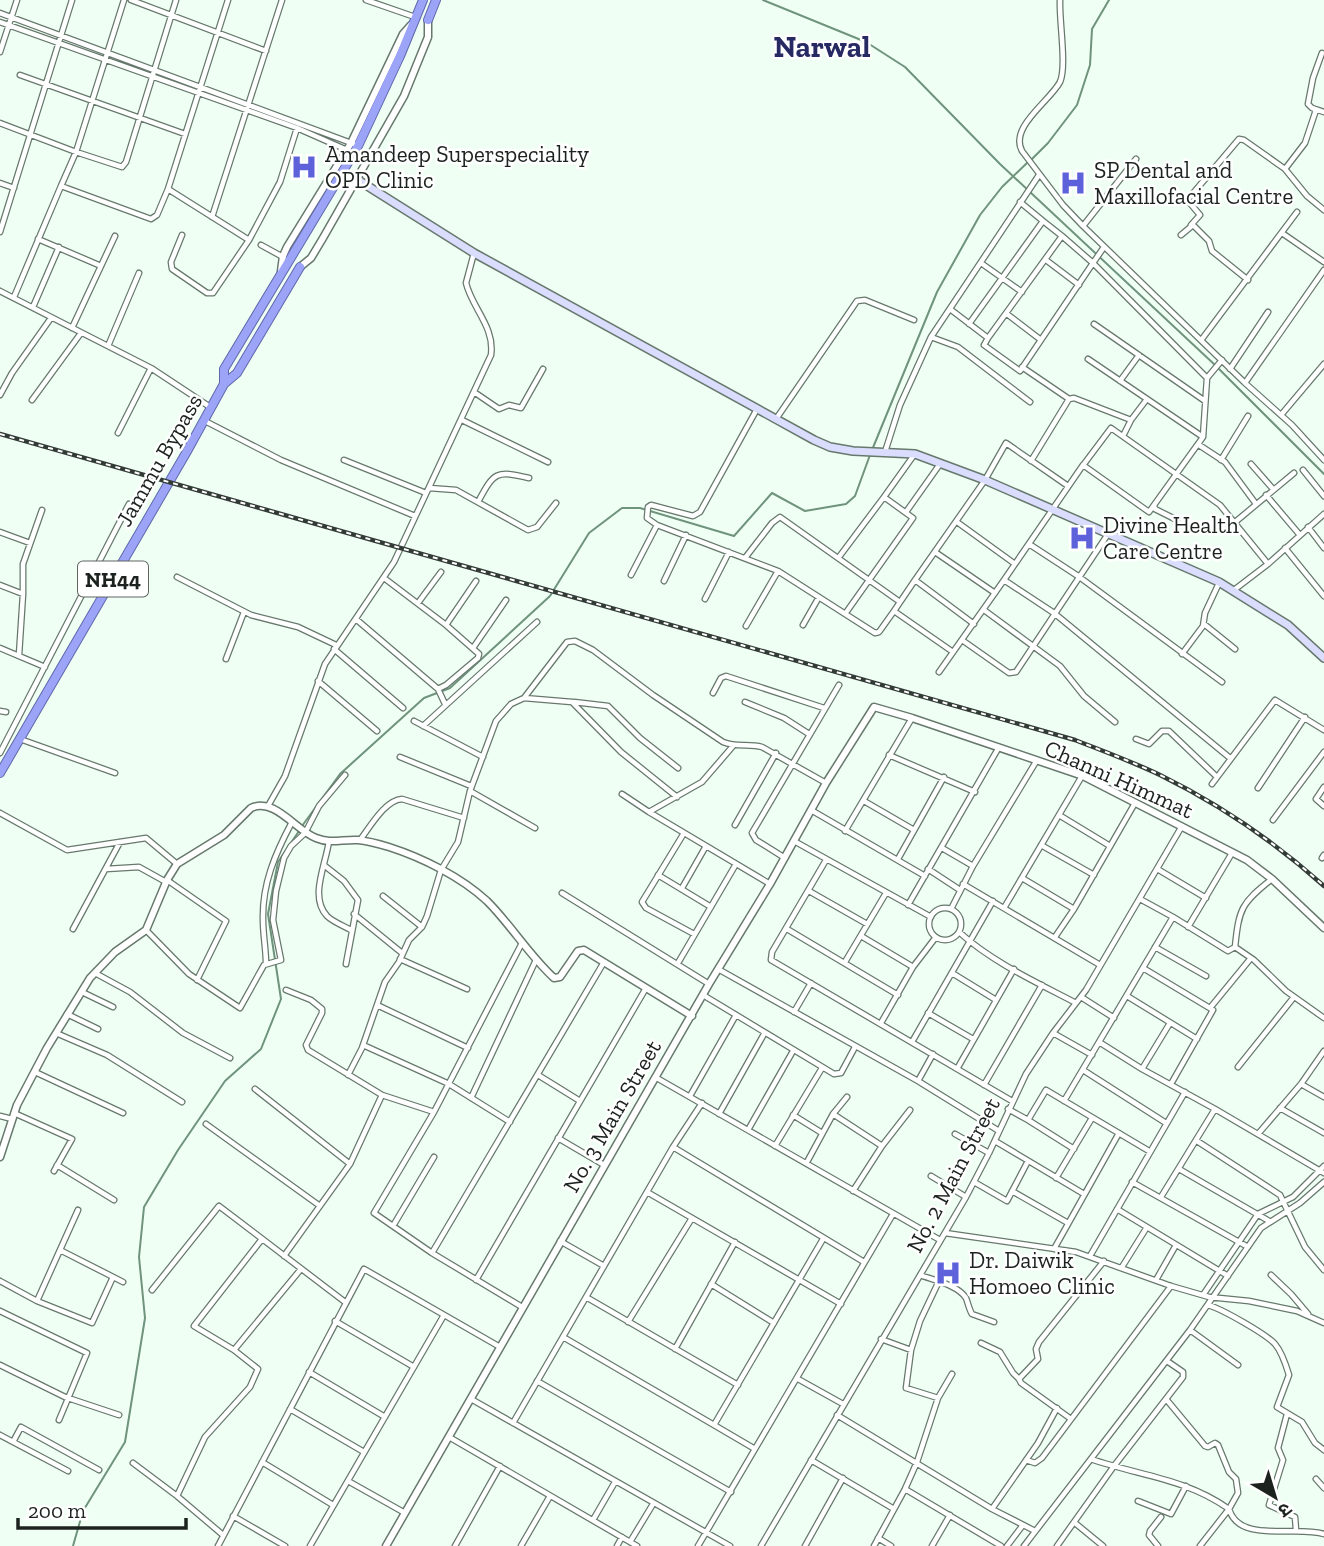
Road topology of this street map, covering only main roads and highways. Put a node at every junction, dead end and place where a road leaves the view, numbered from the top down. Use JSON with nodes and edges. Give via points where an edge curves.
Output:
{"nodes":[{"id":1,"x":422,"y":0,"type":"edge"},
{"id":2,"x":436,"y":0,"type":"edge"},
{"id":3,"x":428,"y":20,"type":"road end"},
{"id":4,"x":358,"y":180,"type":"road end"},
{"id":5,"x":300,"y":267,"type":"road end"},
{"id":6,"x":224,"y":383,"type":"junction"},
{"id":7,"x":1324,"y":659,"type":"edge"},
{"id":8,"x":0,"y":773,"type":"edge"}],
"edges":[{"from":1,"to":6,"type":"highway","name":"Jammu Bypass","number":"NH44","via":[[355,144],[224,369]]},
{"from":2,"to":3,"type":"highway"},
{"from":4,"to":7,"type":"main road","via":[[474,253],[822,444],[866,453],[915,454],[985,480],[1219,582],[1296,630]]},
{"from":5,"to":6,"type":"highway","name":"Jammu Bypass","number":"NH44","via":[[237,373]]},
{"from":6,"to":8,"type":"highway","name":"Jammu Bypass","number":"NH44"}]}
